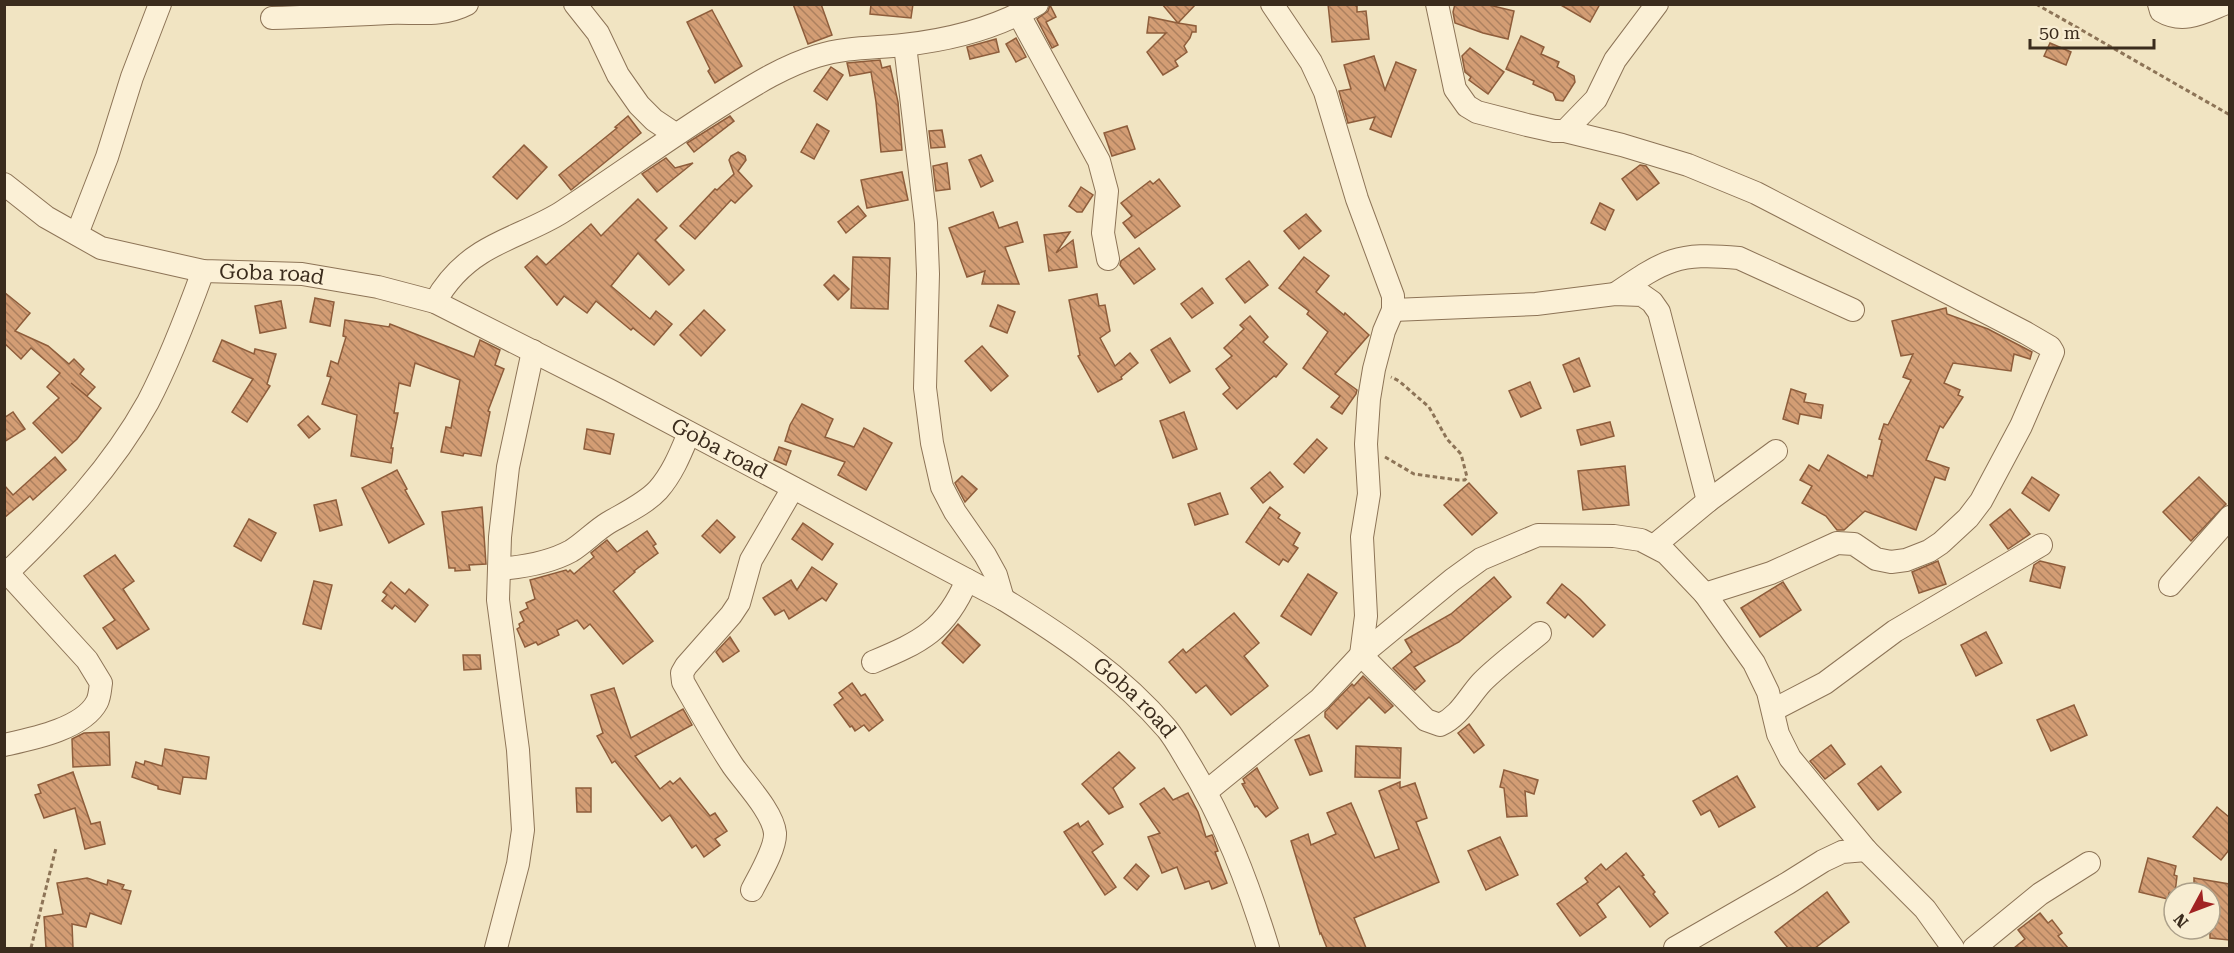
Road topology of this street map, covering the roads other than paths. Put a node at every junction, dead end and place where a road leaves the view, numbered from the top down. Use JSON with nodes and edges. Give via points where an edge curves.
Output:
{"nodes":[{"id":1,"x":160,"y":4,"type":"edge"},
{"id":2,"x":467,"y":4,"type":"edge"},
{"id":3,"x":574,"y":4,"type":"edge"},
{"id":4,"x":1272,"y":4,"type":"edge"},
{"id":5,"x":1437,"y":4,"type":"edge"},
{"id":6,"x":1657,"y":4,"type":"edge"},
{"id":7,"x":2159,"y":4,"type":"edge"},
{"id":8,"x":2224,"y":4,"type":"edge"},
{"id":9,"x":1028,"y":10,"type":"edge"},
{"id":10,"x":272,"y":18,"type":"dead end"},
{"id":11,"x":905,"y":45,"type":"junction"},
{"id":12,"x":1565,"y":131,"type":"junction"},
{"id":13,"x":675,"y":134,"type":"junction"},
{"id":14,"x":4,"y":184,"type":"edge"},
{"id":15,"x":77,"y":234,"type":"junction"},
{"id":16,"x":1108,"y":259,"type":"dead end"},
{"id":17,"x":203,"y":271,"type":"junction"},
{"id":18,"x":1615,"y":294,"type":"junction"},
{"id":19,"x":435,"y":302,"type":"junction"},
{"id":20,"x":1393,"y":310,"type":"junction"},
{"id":21,"x":1853,"y":310,"type":"dead end"},
{"id":22,"x":533,"y":351,"type":"junction"},
{"id":23,"x":689,"y":433,"type":"junction"},
{"id":24,"x":1776,"y":452,"type":"dead end"},
{"id":25,"x":793,"y":488,"type":"junction"},
{"id":26,"x":1708,"y":501,"type":"junction"},
{"id":27,"x":2229,"y":517,"type":"edge"},
{"id":28,"x":1655,"y":545,"type":"junction"},
{"id":29,"x":2041,"y":545,"type":"dead end"},
{"id":30,"x":499,"y":569,"type":"junction"},
{"id":31,"x":6,"y":570,"type":"edge"},
{"id":32,"x":967,"y":580,"type":"junction"},
{"id":33,"x":2170,"y":585,"type":"dead end"},
{"id":34,"x":1705,"y":594,"type":"junction"},
{"id":35,"x":1004,"y":599,"type":"junction"},
{"id":36,"x":1540,"y":633,"type":"dead end"},
{"id":37,"x":1361,"y":655,"type":"junction"},
{"id":38,"x":873,"y":662,"type":"dead end"},
{"id":39,"x":1773,"y":710,"type":"junction"},
{"id":40,"x":4,"y":745,"type":"edge"},
{"id":41,"x":1207,"y":791,"type":"junction"},
{"id":42,"x":1866,"y":850,"type":"junction"},
{"id":43,"x":2089,"y":863,"type":"dead end"},
{"id":44,"x":752,"y":890,"type":"dead end"},
{"id":45,"x":496,"y":948,"type":"edge"},
{"id":46,"x":1269,"y":948,"type":"edge"},
{"id":47,"x":1675,"y":948,"type":"edge"},
{"id":48,"x":1953,"y":948,"type":"edge"},
{"id":49,"x":1974,"y":948,"type":"edge"}],
"edges":[{"from":1,"to":15,"type":"street"},
{"from":2,"to":10,"type":"street","via":[[454,11],[432,14]]},
{"from":3,"to":13,"type":"street","via":[[598,33],[618,75],[639,105]]},
{"from":4,"to":20,"type":"street","via":[[1311,62],[1325,92],[1357,200],[1391,289]]},
{"from":5,"to":12,"type":"street","via":[[1455,89],[1467,106],[1491,117]]},
{"from":6,"to":12,"type":"street","via":[[1615,60],[1596,99]]},
{"from":7,"to":8,"type":"street","via":[[2161,11],[2172,18],[2188,17]]},
{"from":9,"to":11,"type":"street","via":[[987,28]]},
{"from":9,"to":16,"type":"street","via":[[1099,161],[1107,191],[1102,233]]},
{"from":11,"to":13,"type":"street","via":[[819,55],[746,90]]},
{"from":11,"to":35,"type":"street","via":[[926,223],[925,388],[932,443],[942,488],[985,555]]},
{"from":12,"to":34,"type":"street","via":[[1688,165],[1756,193],[2026,333],[2053,352],[2021,426],[1981,501],[1941,543],[1906,560],[1891,562],[1876,559],[1854,544],[1837,543],[1771,573]]},
{"from":13,"to":19,"type":"street","via":[[560,213],[482,252],[459,270]]},
{"from":14,"to":15,"type":"street","name":"Goba road"},
{"from":15,"to":17,"type":"street","name":"Goba road","via":[[101,248]]},
{"from":17,"to":19,"type":"street","name":"Goba road","via":[[302,274]]},
{"from":17,"to":31,"type":"street","via":[[182,330],[147,402],[110,460],[59,522]]},
{"from":18,"to":20,"type":"street","via":[[1536,304]]},
{"from":18,"to":21,"type":"street","via":[[1656,266],[1679,257],[1719,256],[1739,258]]},
{"from":18,"to":26,"type":"street","via":[[1642,294],[1659,312]]},
{"from":19,"to":22,"type":"street","name":"Goba road"},
{"from":20,"to":37,"type":"street","via":[[1374,369],[1370,399],[1366,444],[1369,494],[1362,537],[1366,616]]},
{"from":22,"to":23,"type":"street","name":"Goba road"},
{"from":22,"to":30,"type":"street","via":[[508,467]]},
{"from":23,"to":25,"type":"street","name":"Goba road"},
{"from":23,"to":30,"type":"street","via":[[668,476],[644,501],[555,558]]},
{"from":24,"to":26,"type":"street"},
{"from":25,"to":32,"type":"street","name":"Goba road"},
{"from":25,"to":44,"type":"street","via":[[751,560],[739,603],[682,673],[683,682],[715,737],[772,825],[773,844]]},
{"from":26,"to":28,"type":"street"},
{"from":27,"to":33,"type":"street"},
{"from":28,"to":34,"type":"street"},
{"from":28,"to":37,"type":"street","via":[[1614,536],[1538,535],[1512,544],[1452,580]]},
{"from":29,"to":39,"type":"street","via":[[1895,631],[1826,683]]},
{"from":30,"to":45,"type":"street","via":[[498,600],[518,750],[523,830]]},
{"from":31,"to":40,"type":"street","via":[[87,660],[101,683],[98,700],[84,716],[51,733]]},
{"from":32,"to":35,"type":"street","name":"Goba road"},
{"from":32,"to":38,"type":"street","via":[[947,617],[931,632]]},
{"from":34,"to":39,"type":"street","via":[[1754,663]]},
{"from":35,"to":41,"type":"street","name":"Goba road","via":[[1064,636],[1110,672],[1168,730]]},
{"from":36,"to":37,"type":"street","via":[[1480,684],[1450,721],[1440,725],[1426,720]]},
{"from":37,"to":41,"type":"street","via":[[1320,699]]},
{"from":39,"to":42,"type":"street","via":[[1778,734],[1790,758]]},
{"from":41,"to":46,"type":"street","name":"Goba road","via":[[1229,836]]},
{"from":42,"to":47,"type":"street","via":[[1842,852],[1823,861]]},
{"from":42,"to":48,"type":"street","via":[[1925,909]]},
{"from":43,"to":49,"type":"street","via":[[2040,894]]}]}
